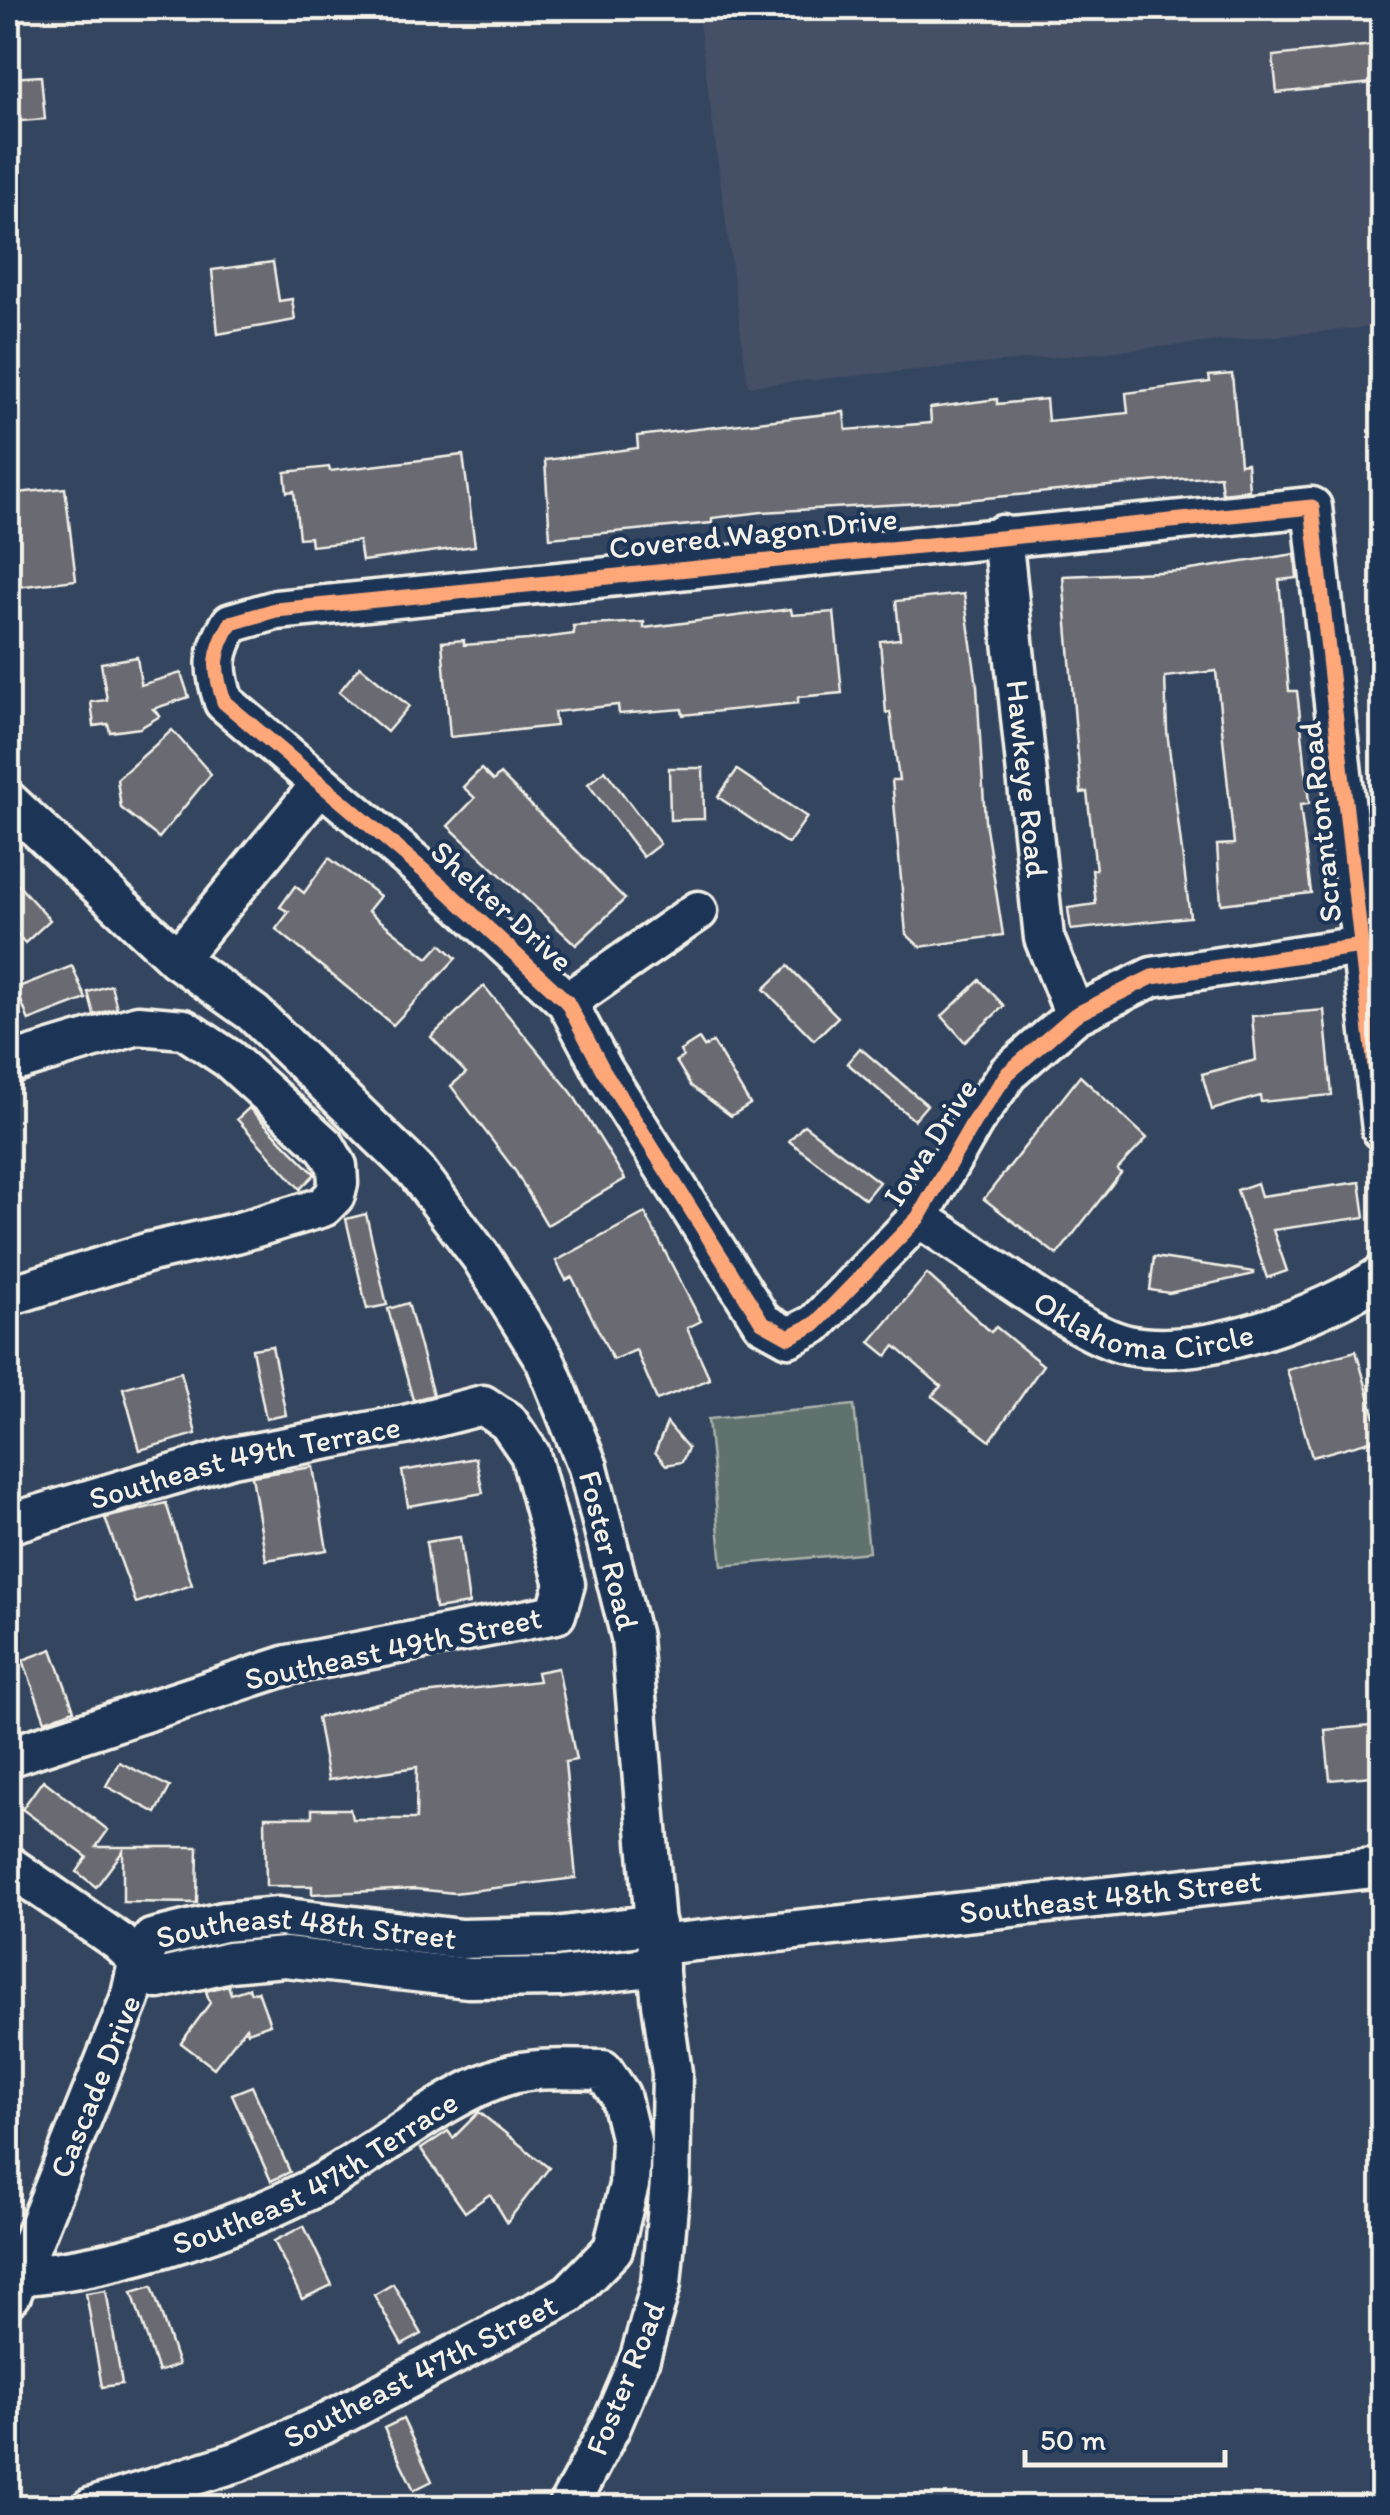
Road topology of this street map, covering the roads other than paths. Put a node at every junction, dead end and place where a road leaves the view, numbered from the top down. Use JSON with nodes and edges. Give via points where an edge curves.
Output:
{"nodes":[{"id":1,"x":1312,"y":507,"type":"joint"},
{"id":2,"x":1002,"y":536,"type":"junction"},
{"id":3,"x":215,"y":648,"type":"joint"},
{"id":4,"x":321,"y":784,"type":"junction"},
{"id":5,"x":8,"y":801,"type":"edge"},
{"id":6,"x":698,"y":911,"type":"dead end"},
{"id":7,"x":1361,"y":946,"type":"junction"},
{"id":8,"x":177,"y":959,"type":"junction"},
{"id":9,"x":567,"y":1002,"type":"junction"},
{"id":10,"x":1075,"y":1016,"type":"junction"},
{"id":11,"x":8,"y":1064,"type":"edge"},
{"id":12,"x":1382,"y":1130,"type":"edge"},
{"id":13,"x":918,"y":1218,"type":"junction"},
{"id":14,"x":1382,"y":1274,"type":"edge"},
{"id":15,"x":8,"y":1296,"type":"edge"},
{"id":16,"x":789,"y":1337,"type":"joint"},
{"id":17,"x":483,"y":1405,"type":"joint"},
{"id":18,"x":8,"y":1524,"type":"edge"},
{"id":19,"x":8,"y":1757,"type":"edge"},
{"id":20,"x":8,"y":1866,"type":"edge"},
{"id":21,"x":1382,"y":1867,"type":"edge"},
{"id":22,"x":658,"y":1945,"type":"junction"},
{"id":23,"x":138,"y":1963,"type":"junction"},
{"id":24,"x":603,"y":2070,"type":"joint"},
{"id":25,"x":12,"y":2285,"type":"edge"},
{"id":26,"x":90,"y":2508,"type":"edge"},
{"id":27,"x":567,"y":2508,"type":"edge"}],
"edges":[{"from":1,"to":2,"type":"street","name":"Covered Wagon Drive"},
{"from":1,"to":7,"type":"street","name":"Scranton Road"},
{"from":2,"to":3,"type":"street","name":"Covered Wagon Drive","via":[[276,610],[231,623]]},
{"from":2,"to":10,"type":"street","name":"Hawkeye Road","via":[[1044,938]]},
{"from":3,"to":4,"type":"street","name":"Shelter Drive","via":[[224,702]]},
{"from":4,"to":8,"type":"street"},
{"from":4,"to":9,"type":"street","name":"Shelter Drive"},
{"from":5,"to":8,"type":"street","name":"Foster Road"},
{"from":6,"to":9,"type":"street"},
{"from":7,"to":10,"type":"street","name":"Iowa Drive","via":[[1152,976]]},
{"from":7,"to":12,"type":"street","name":"Scranton Road"},
{"from":8,"to":22,"type":"street","name":"Foster Road","via":[[253,1013],[416,1171],[482,1258],[545,1360],[588,1467],[630,1637]]},
{"from":9,"to":16,"type":"street","name":"Shelter Drive","via":[[762,1322]]},
{"from":10,"to":13,"type":"street","name":"Iowa Drive","via":[[1008,1073]]},
{"from":11,"to":15,"type":"street","via":[[138,1025],[184,1029],[229,1059],[326,1147],[338,1166],[335,1196],[323,1208]]},
{"from":13,"to":14,"type":"street","name":"Oklahoma Circle","via":[[1073,1320],[1126,1344],[1218,1341],[1272,1326],[1360,1290]]},
{"from":13,"to":16,"type":"street","name":"Iowa Drive","via":[[815,1324]]},
{"from":17,"to":18,"type":"street","name":"Southeast 49th Terrace","via":[[232,1457]]},
{"from":17,"to":19,"type":"street","name":"Southeast 49th Street","via":[[508,1422],[530,1454],[565,1584],[556,1614],[288,1665]]},
{"from":20,"to":23,"type":"street","name":"Cascade Drive","via":[[119,1942]]},
{"from":21,"to":22,"type":"street","name":"Southeast 48th Street"},
{"from":22,"to":23,"type":"street","name":"Southeast 48th Street","via":[[561,1976],[468,1978],[286,1956],[159,1979]]},
{"from":22,"to":27,"type":"street","name":"Foster Road","via":[[672,2072],[661,2284],[640,2358]]},
{"from":23,"to":25,"type":"street","name":"Cascade Drive","via":[[130,1999]]},
{"from":24,"to":25,"type":"street","name":"Southeast 47th Terrace","via":[[505,2076],[308,2190],[236,2223]]},
{"from":24,"to":26,"type":"street","name":"Southeast 47th Street","via":[[620,2095],[631,2141],[629,2185],[612,2249],[568,2294],[240,2462]]}]}
